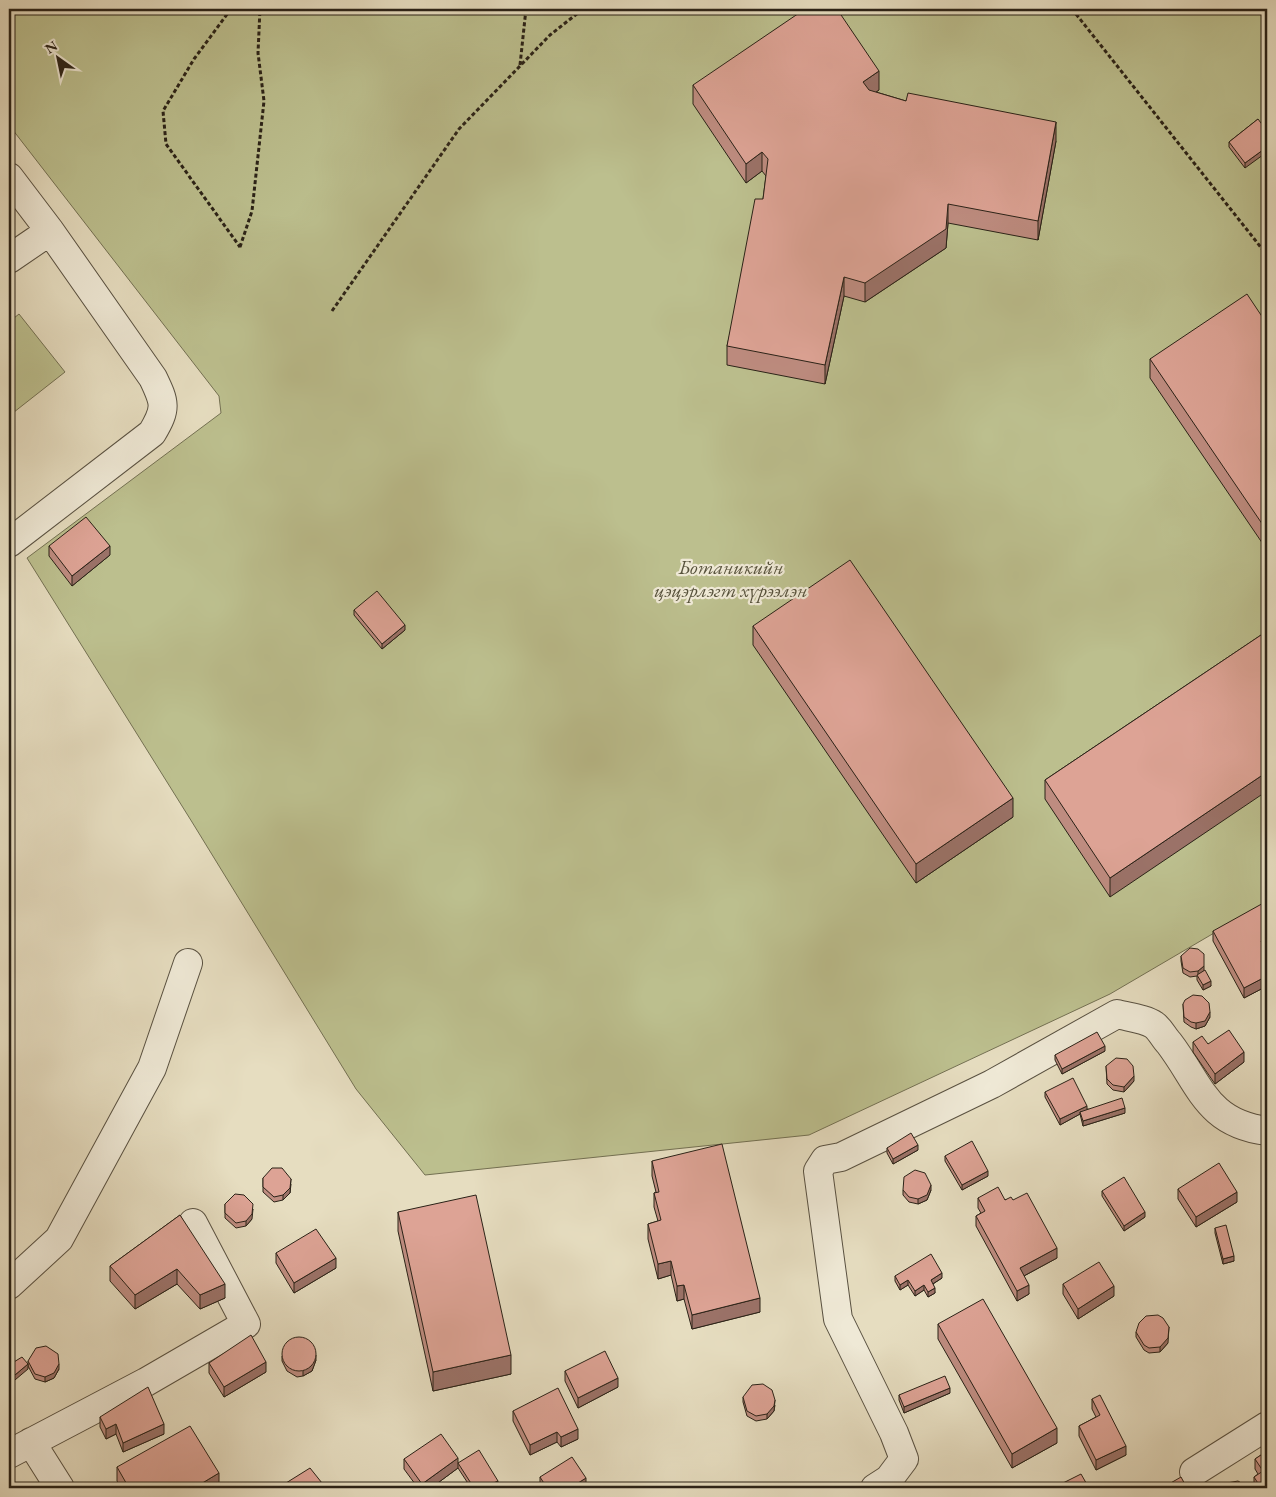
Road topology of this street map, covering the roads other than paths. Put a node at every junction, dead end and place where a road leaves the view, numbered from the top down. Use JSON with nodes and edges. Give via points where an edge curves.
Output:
{"nodes":[{"id":1,"x":9,"y":177,"type":"edge"},
{"id":2,"x":50,"y":231,"type":"junction"},
{"id":3,"x":9,"y":259,"type":"edge"},
{"id":4,"x":9,"y":543,"type":"edge"},
{"id":5,"x":188,"y":963,"type":"dead end"},
{"id":6,"x":1267,"y":1131,"type":"edge"},
{"id":7,"x":193,"y":1223,"type":"dead end"},
{"id":8,"x":9,"y":1285,"type":"edge"},
{"id":9,"x":1267,"y":1426,"type":"edge"},
{"id":10,"x":20,"y":1448,"type":"edge"},
{"id":11,"x":1194,"y":1472,"type":"dead end"},
{"id":12,"x":60,"y":1488,"type":"edge"},
{"id":13,"x":875,"y":1488,"type":"edge"}],
"edges":[{"from":1,"to":2,"type":"street"},
{"from":2,"to":3,"type":"street"},
{"from":2,"to":4,"type":"street","via":[[152,378],[162,397],[163,415],[152,433]]},
{"from":5,"to":8,"type":"street","via":[[152,1068],[59,1239]]},
{"from":6,"to":13,"type":"street","via":[[1249,1129],[1218,1113],[1201,1095],[1154,1024],[1118,1014],[992,1084],[841,1157],[825,1160],[818,1171],[838,1318],[904,1459],[889,1479]]},
{"from":7,"to":10,"type":"street","via":[[246,1324],[146,1382]]},
{"from":9,"to":11,"type":"street"},
{"from":10,"to":12,"type":"street"}]}
